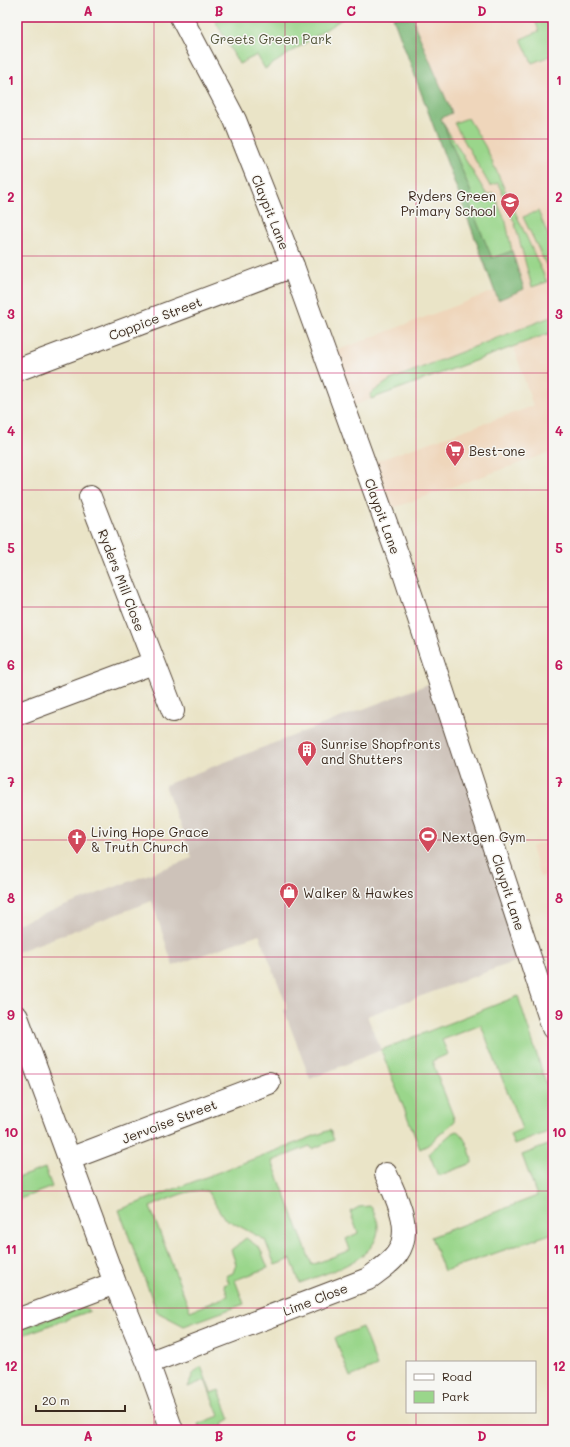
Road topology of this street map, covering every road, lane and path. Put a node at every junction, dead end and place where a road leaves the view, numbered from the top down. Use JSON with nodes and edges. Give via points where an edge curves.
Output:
{"nodes":[{"id":1,"x":181,"y":17,"type":"edge"},
{"id":2,"x":293,"y":266,"type":"junction"},
{"id":3,"x":17,"y":370,"type":"edge"},
{"id":4,"x":90,"y":497,"type":"dead end"},
{"id":5,"x":153,"y":663,"type":"junction"},
{"id":6,"x":173,"y":711,"type":"dead end"},
{"id":7,"x":17,"y":714,"type":"edge"},
{"id":8,"x":17,"y":1017,"type":"edge"},
{"id":9,"x":553,"y":1028,"type":"edge"},
{"id":10,"x":269,"y":1083,"type":"dead end"},
{"id":11,"x":69,"y":1159,"type":"junction"},
{"id":12,"x":386,"y":1174,"type":"dead end"},
{"id":13,"x":115,"y":1284,"type":"junction"},
{"id":14,"x":17,"y":1320,"type":"edge"},
{"id":15,"x":148,"y":1363,"type":"junction"},
{"id":16,"x":172,"y":1430,"type":"edge"}],
"edges":[{"from":1,"to":2,"type":"street","name":"Claypit Lane","via":[[235,120]]},
{"from":2,"to":3,"type":"street","name":"Coppice Street"},
{"from":2,"to":9,"type":"street","name":"Claypit Lane","via":[[402,567]]},
{"from":4,"to":5,"type":"street","name":"Ryders Mill Close"},
{"from":5,"to":6,"type":"street","name":"Ryders Mill Close"},
{"from":5,"to":7,"type":"street"},
{"from":8,"to":11,"type":"street"},
{"from":10,"to":11,"type":"street","name":"Jervoise Street"},
{"from":11,"to":13,"type":"street"},
{"from":12,"to":15,"type":"street","name":"Lime Close","via":[[400,1208],[403,1240],[397,1254],[385,1266],[368,1279]]},
{"from":13,"to":14,"type":"street"},
{"from":13,"to":15,"type":"street"},
{"from":15,"to":16,"type":"street"}]}
